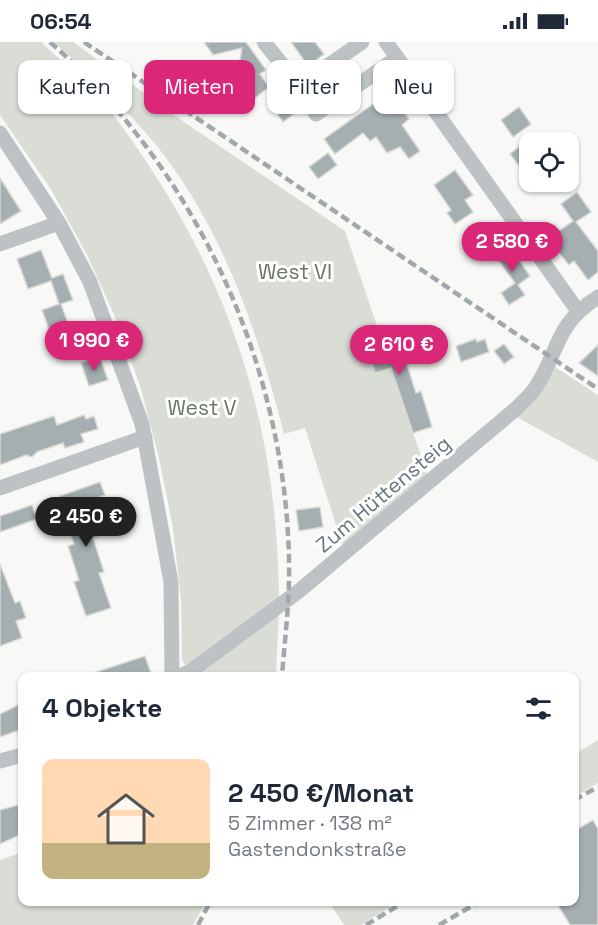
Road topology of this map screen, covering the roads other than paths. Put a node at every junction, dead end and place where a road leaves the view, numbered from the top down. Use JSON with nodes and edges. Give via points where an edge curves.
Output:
{"nodes":[{"id":1,"x":264,"y":42,"type":"edge"},
{"id":2,"x":363,"y":42,"type":"edge"},
{"id":3,"x":386,"y":42,"type":"edge"},
{"id":4,"x":397,"y":58,"type":"junction"},
{"id":5,"x":278,"y":60,"type":"edge"},
{"id":6,"x":337,"y":60,"type":"edge"},
{"id":7,"x":361,"y":83,"type":"edge"},
{"id":8,"x":0,"y":132,"type":"edge"},
{"id":9,"x":59,"y":223,"type":"junction"},
{"id":10,"x":0,"y":244,"type":"edge"},
{"id":11,"x":598,"y":297,"type":"edge"},
{"id":12,"x":578,"y":311,"type":"junction"},
{"id":13,"x":146,"y":437,"type":"junction"},
{"id":14,"x":0,"y":488,"type":"edge"},
{"id":15,"x":172,"y":672,"type":"edge"},
{"id":16,"x":189,"y":672,"type":"edge"},
{"id":17,"x":18,"y":757,"type":"edge"},
{"id":18,"x":0,"y":761,"type":"edge"}],
"edges":[{"from":1,"to":5,"type":"street"},
{"from":2,"to":6,"type":"street"},
{"from":3,"to":4,"type":"street"},
{"from":4,"to":7,"type":"street"},
{"from":4,"to":12,"type":"street"},
{"from":8,"to":9,"type":"street"},
{"from":9,"to":10,"type":"street"},
{"from":9,"to":13,"type":"street","via":[[90,282]]},
{"from":11,"to":12,"type":"street","name":"Zum Hüttensteig"},
{"from":12,"to":16,"type":"street","name":"Zum Hüttensteig","via":[[559,337],[536,387],[517,408],[299,591]]},
{"from":13,"to":14,"type":"street"},
{"from":13,"to":15,"type":"street","via":[[171,582]]},
{"from":17,"to":18,"type":"street"}]}
